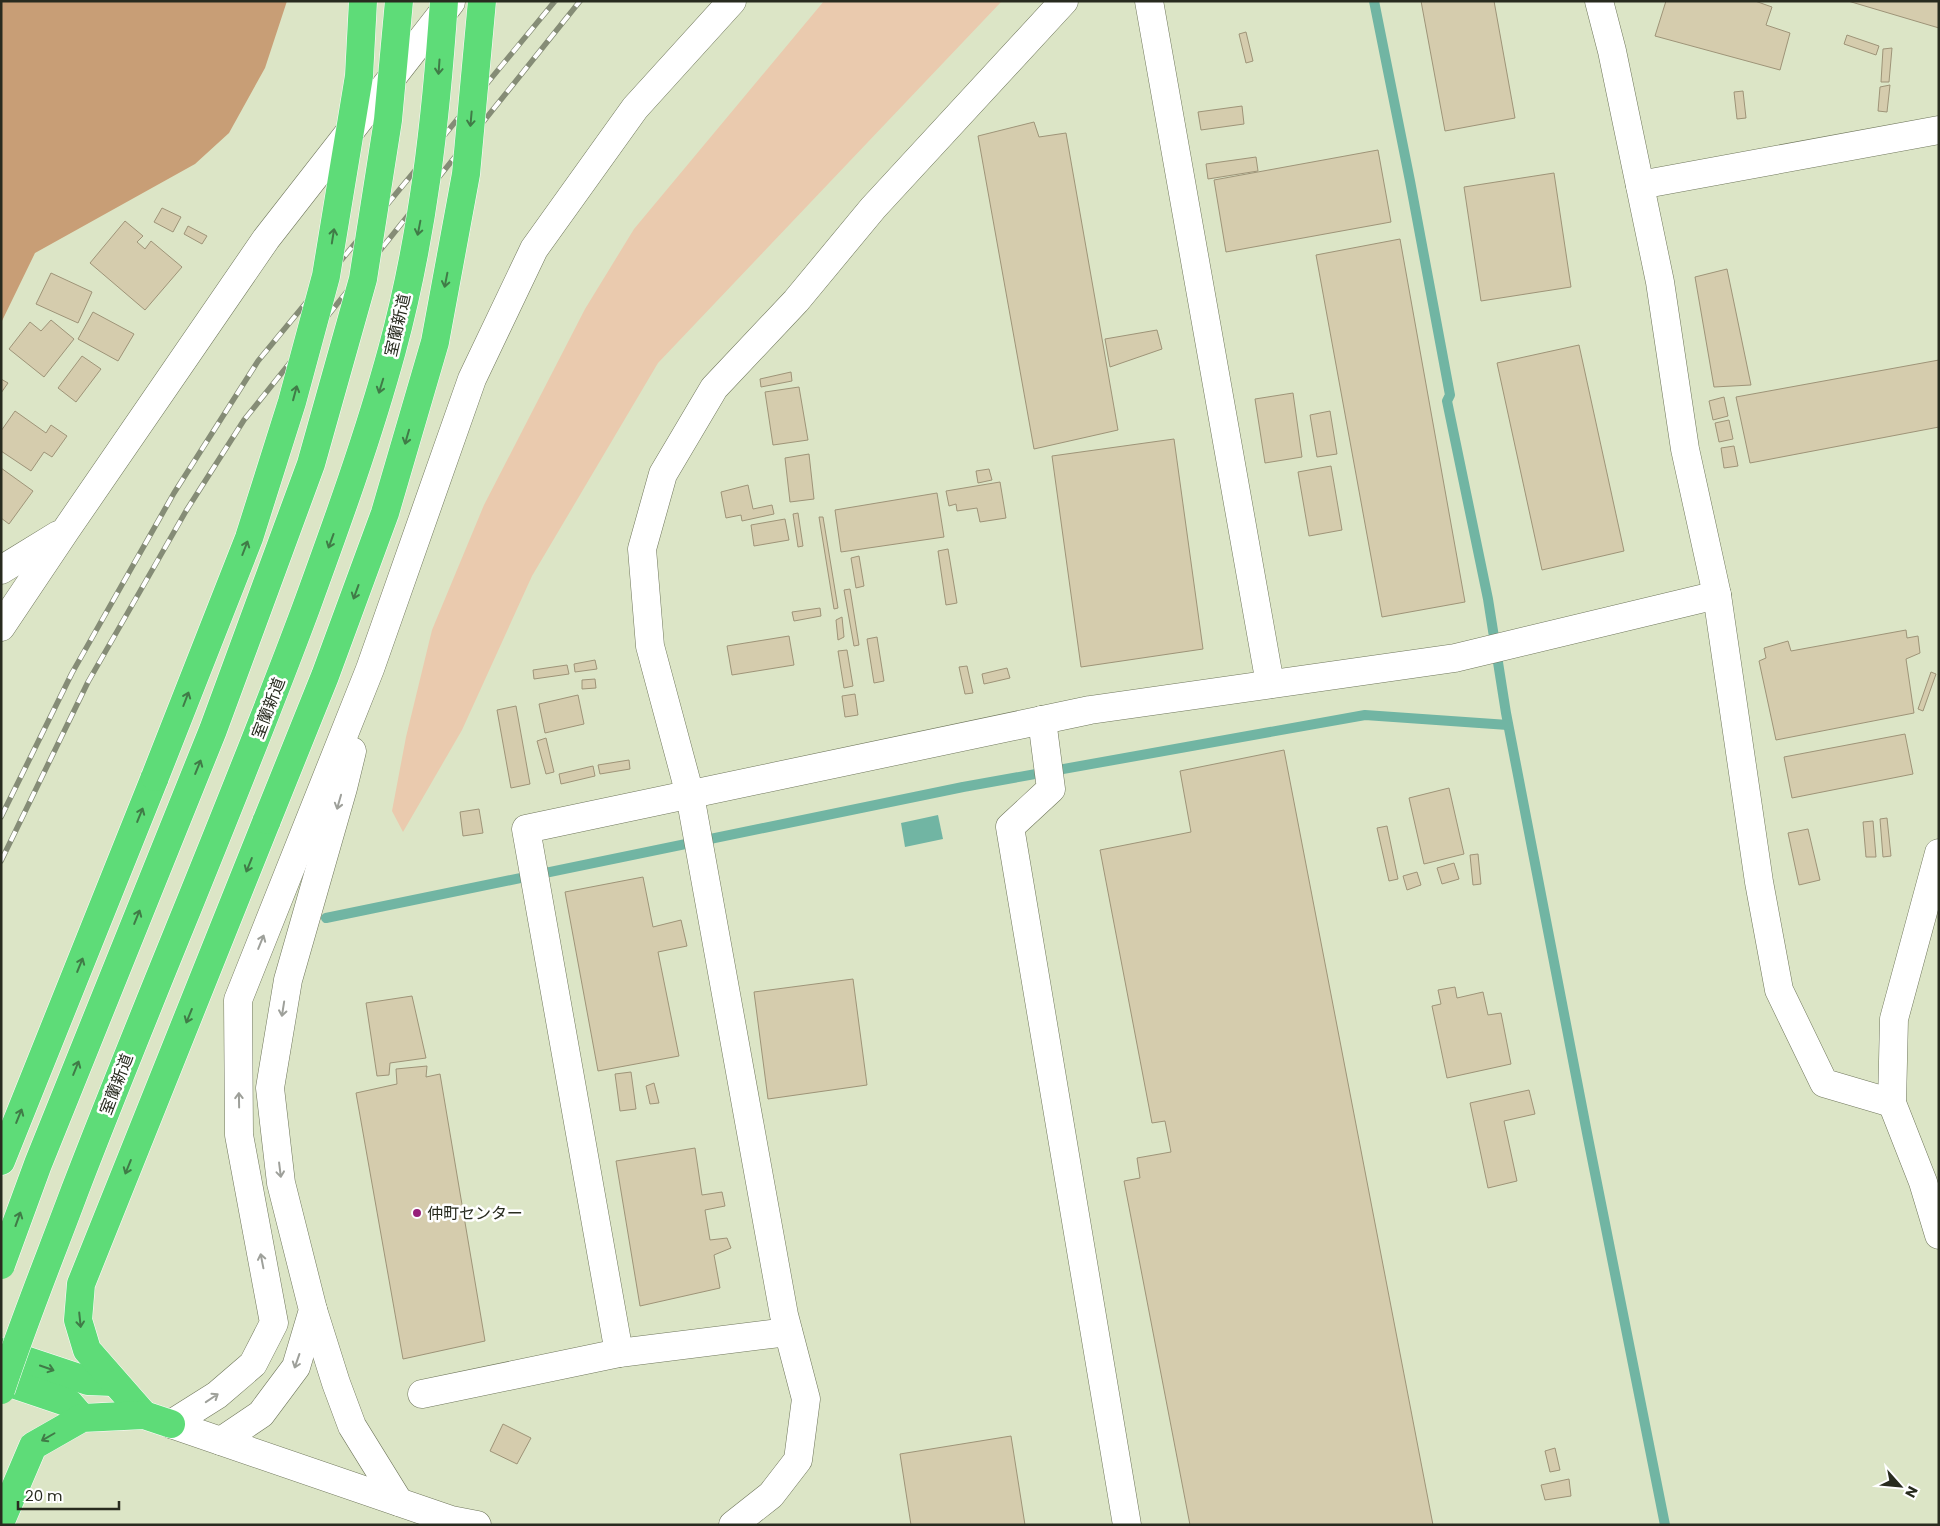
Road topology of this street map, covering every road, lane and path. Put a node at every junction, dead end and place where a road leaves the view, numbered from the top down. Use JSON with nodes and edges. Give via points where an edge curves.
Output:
{"nodes":[{"id":1,"x":363,"y":1,"type":"edge"},
{"id":2,"x":399,"y":1,"type":"edge"},
{"id":3,"x":444,"y":1,"type":"edge"},
{"id":4,"x":452,"y":1,"type":"edge"},
{"id":5,"x":482,"y":1,"type":"edge"},
{"id":6,"x":732,"y":1,"type":"edge"},
{"id":7,"x":1064,"y":1,"type":"edge"},
{"id":8,"x":1149,"y":1,"type":"edge"},
{"id":9,"x":1598,"y":1,"type":"edge"},
{"id":10,"x":1939,"y":130,"type":"edge"},
{"id":11,"x":1640,"y":186,"type":"junction"},
{"id":12,"x":66,"y":530,"type":"junction"},
{"id":13,"x":1,"y":570,"type":"edge"},
{"id":14,"x":1717,"y":595,"type":"junction"},
{"id":15,"x":1,"y":627,"type":"edge"},
{"id":16,"x":370,"y":669,"type":"junction"},
{"id":17,"x":1270,"y":684,"type":"junction"},
{"id":18,"x":1042,"y":720,"type":"junction"},
{"id":19,"x":690,"y":795,"type":"junction"},
{"id":20,"x":1939,"y":853,"type":"edge"},
{"id":21,"x":1892,"y":1103,"type":"junction"},
{"id":22,"x":1,"y":1161,"type":"edge"},
{"id":23,"x":1939,"y":1235,"type":"edge"},
{"id":24,"x":1,"y":1265,"type":"edge"},
{"id":25,"x":313,"y":1310,"type":"junction"},
{"id":26,"x":788,"y":1332,"type":"junction"},
{"id":27,"x":1,"y":1352,"type":"edge"},
{"id":28,"x":619,"y":1353,"type":"junction"},
{"id":29,"x":1,"y":1380,"type":"edge"},
{"id":30,"x":113,"y":1382,"type":"junction"},
{"id":31,"x":1,"y":1390,"type":"edge"},
{"id":32,"x":422,"y":1394,"type":"dead end"},
{"id":33,"x":144,"y":1415,"type":"junction"},
{"id":34,"x":82,"y":1418,"type":"junction"},
{"id":35,"x":171,"y":1424,"type":"junction"},
{"id":36,"x":221,"y":1441,"type":"junction"},
{"id":37,"x":399,"y":1502,"type":"junction"},
{"id":38,"x":1,"y":1521,"type":"edge"},
{"id":39,"x":454,"y":1523,"type":"edge"},
{"id":40,"x":478,"y":1525,"type":"edge"},
{"id":41,"x":733,"y":1525,"type":"edge"},
{"id":42,"x":1127,"y":1525,"type":"edge"}],
"edges":[{"from":22,"to":1,"type":"highway","one_way":true,"bridge":true,"via":[[249,538],[292,402],[326,276],[359,76]]},
{"from":24,"to":2,"type":"highway","one_way":true,"bridge":true,"via":[[38,1164],[213,730],[311,464],[363,279],[388,120]]},
{"from":3,"to":31,"type":"highway","name":"室蘭新道","one_way":true,"bridge":true,"via":[[437,94],[420,224],[392,348],[355,476],[271,701],[117,1082]]},
{"from":4,"to":12,"type":"street","via":[[266,239]]},
{"from":5,"to":30,"type":"highway","one_way":true,"bridge":true,"via":[[466,174],[434,342],[385,513],[325,676],[81,1284],[78,1320],[87,1350]]},
{"from":6,"to":16,"type":"street","via":[[635,108],[534,249],[472,379]]},
{"from":7,"to":19,"type":"street","via":[[873,208],[796,301],[714,388],[663,474],[642,549],[643,568],[650,646]]},
{"from":8,"to":17,"type":"street"},
{"from":9,"to":11,"type":"street","via":[[1612,51]]},
{"from":10,"to":11,"type":"street"},
{"from":11,"to":14,"type":"street","via":[[1660,282],[1685,449]]},
{"from":12,"to":13,"type":"street"},
{"from":12,"to":15,"type":"street"},
{"from":14,"to":17,"type":"street","via":[[1455,658]]},
{"from":14,"to":21,"type":"street","via":[[1759,882],[1779,990],[1824,1083]]},
{"from":16,"to":25,"type":"street","one_way":true,"via":[[343,788],[288,980],[270,1088],[281,1182]]},
{"from":35,"to":16,"type":"street","one_way":true,"via":[[216,1395],[253,1364],[274,1323],[239,1134],[238,1000]]},
{"from":17,"to":18,"type":"street"},
{"from":18,"to":19,"type":"street"},
{"from":18,"to":42,"type":"street","via":[[1051,789],[1010,827]]},
{"from":19,"to":26,"type":"street"},
{"from":19,"to":28,"type":"street","via":[[526,829]]},
{"from":20,"to":21,"type":"street","via":[[1894,1019]]},
{"from":21,"to":23,"type":"street","via":[[1923,1182]]},
{"from":25,"to":36,"type":"street","one_way":true,"via":[[296,1367],[261,1414]]},
{"from":25,"to":37,"type":"street","via":[[352,1426]]},
{"from":26,"to":28,"type":"street"},
{"from":26,"to":41,"type":"street","via":[[806,1399],[798,1460],[772,1495]]},
{"from":27,"to":30,"type":"highway","one_way":true,"via":[[88,1381]]},
{"from":28,"to":32,"type":"street"},
{"from":29,"to":34,"type":"highway","via":[[69,1403]]},
{"from":30,"to":33,"type":"highway"},
{"from":33,"to":34,"type":"highway"},
{"from":33,"to":35,"type":"highway"},
{"from":34,"to":38,"type":"highway","one_way":true,"via":[[33,1446]]},
{"from":35,"to":36,"type":"street"},
{"from":36,"to":37,"type":"street"},
{"from":37,"to":39,"type":"street"},
{"from":39,"to":40,"type":"street"}]}
